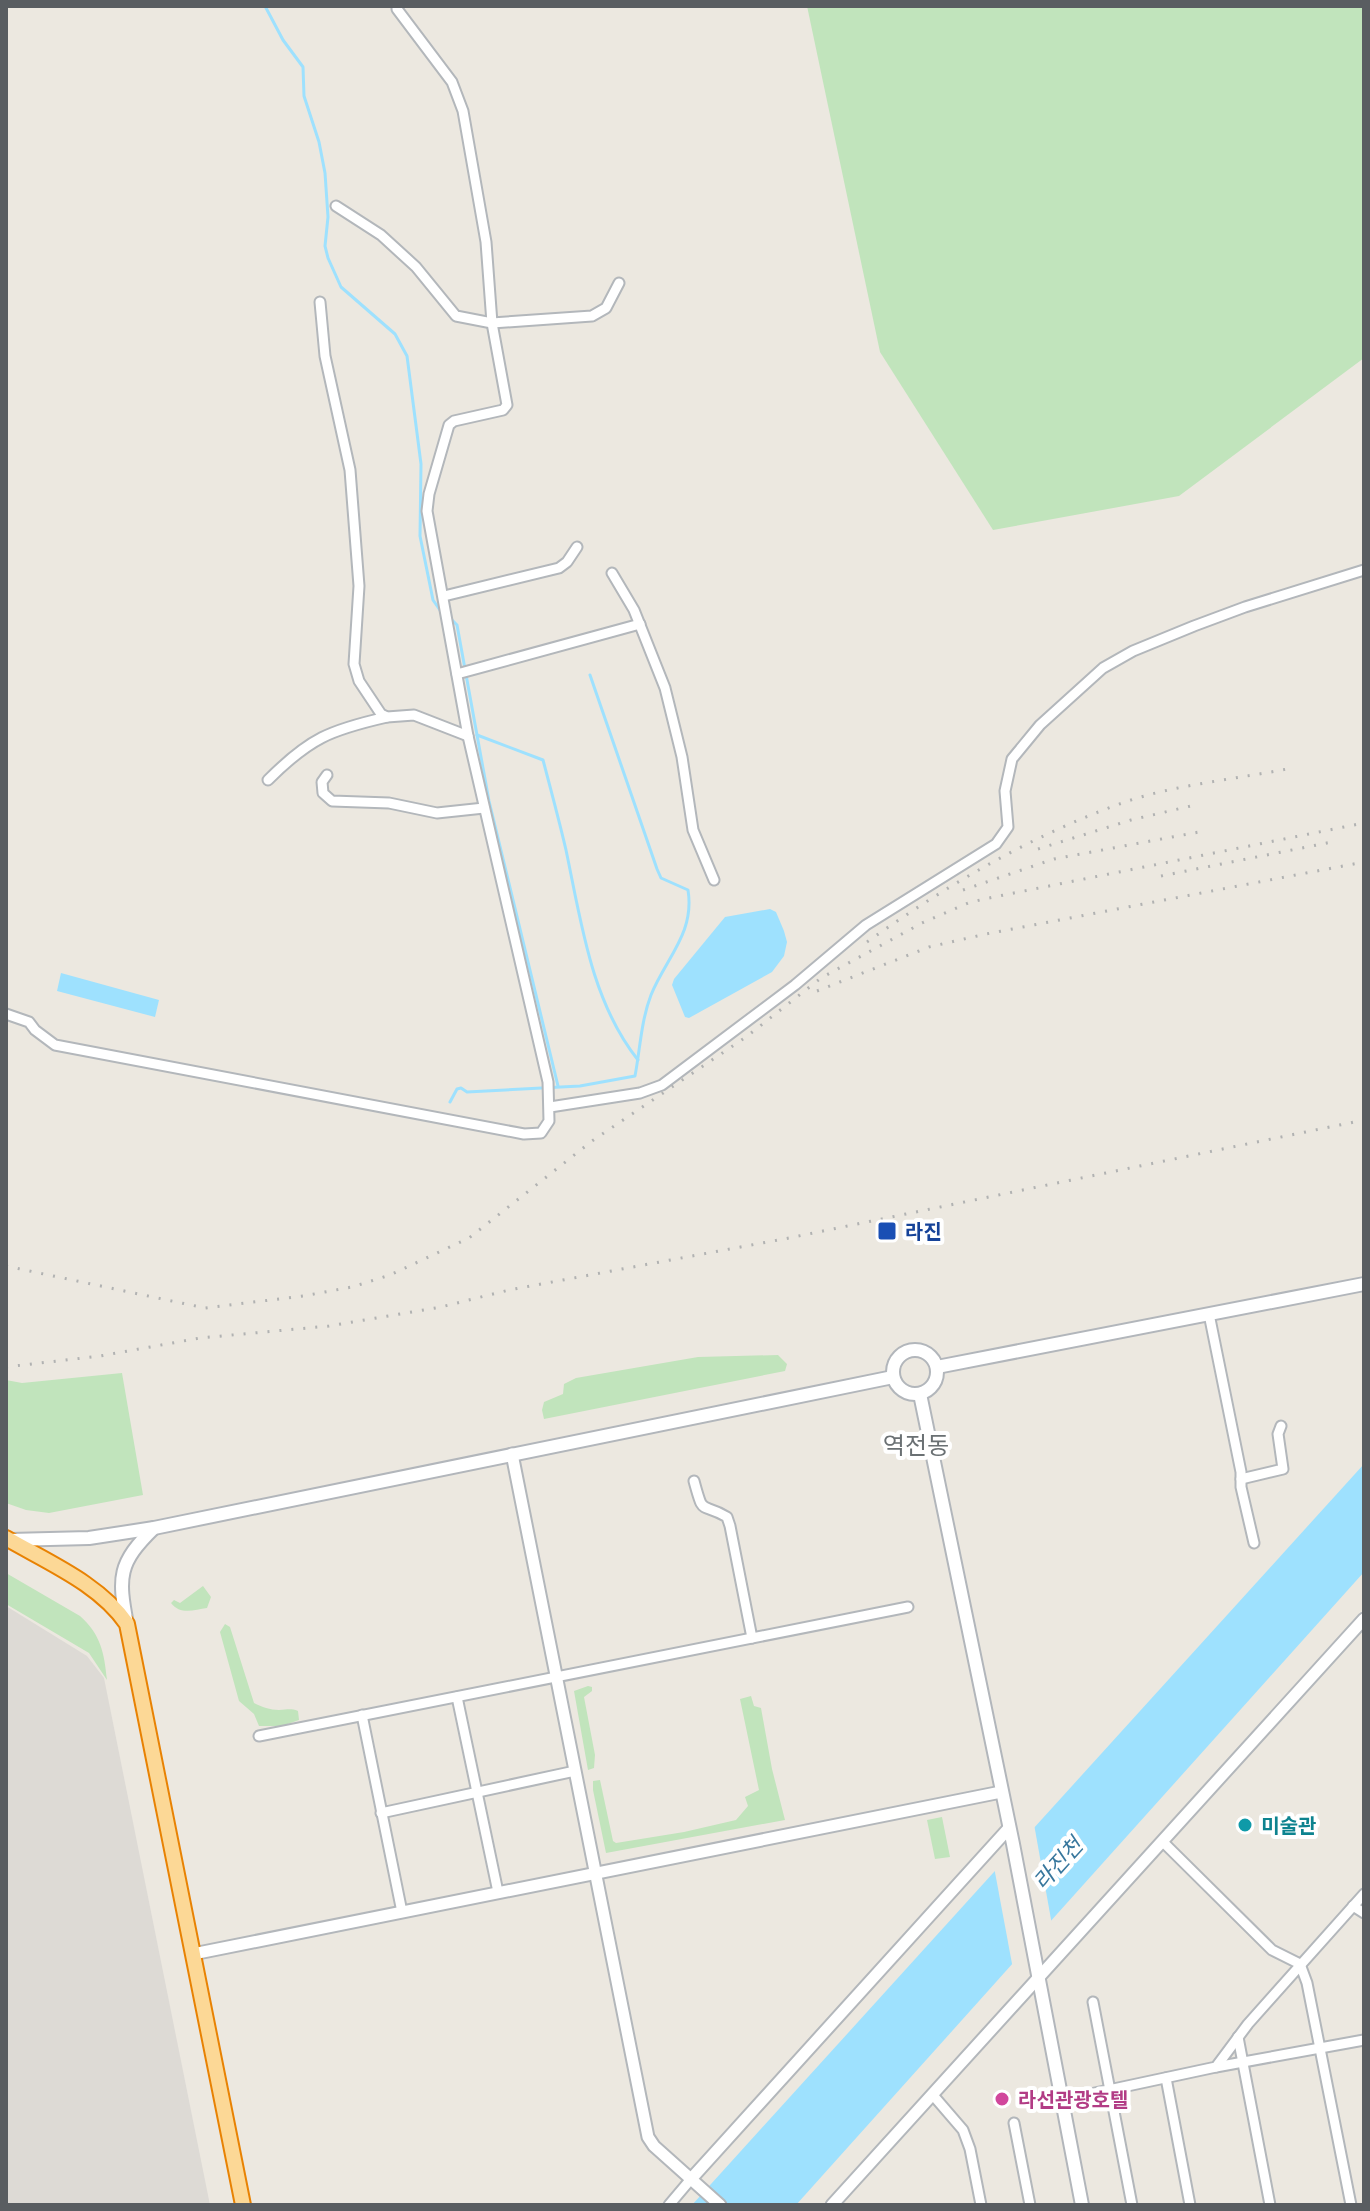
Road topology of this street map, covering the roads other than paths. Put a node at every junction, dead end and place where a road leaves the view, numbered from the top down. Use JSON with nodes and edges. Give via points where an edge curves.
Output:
{"nodes":[{"id":1,"x":397,"y":9,"type":"dead end"},
{"id":2,"x":336,"y":206,"type":"dead end"},
{"id":3,"x":619,"y":283,"type":"dead end"},
{"id":4,"x":320,"y":302,"type":"dead end"},
{"id":5,"x":492,"y":323,"type":"junction"},
{"id":6,"x":577,"y":547,"type":"dead end"},
{"id":7,"x":1364,"y":570,"type":"edge"},
{"id":8,"x":612,"y":573,"type":"dead end"},
{"id":9,"x":444,"y":596,"type":"junction"},
{"id":10,"x":640,"y":624,"type":"junction"},
{"id":11,"x":457,"y":674,"type":"junction"},
{"id":12,"x":387,"y":717,"type":"junction"},
{"id":13,"x":468,"y":736,"type":"junction"},
{"id":14,"x":327,"y":775,"type":"dead end"},
{"id":15,"x":268,"y":780,"type":"dead end"},
{"id":16,"x":484,"y":808,"type":"junction"},
{"id":17,"x":714,"y":880,"type":"dead end"},
{"id":18,"x":6,"y":1014,"type":"edge"},
{"id":19,"x":550,"y":1107,"type":"junction"},
{"id":20,"x":1364,"y":1284,"type":"edge"},
{"id":21,"x":1209,"y":1314,"type":"junction"},
{"id":22,"x":937,"y":1367,"type":"junction"},
{"id":23,"x":893,"y":1377,"type":"junction"},
{"id":24,"x":920,"y":1394,"type":"junction"},
{"id":25,"x":1281,"y":1426,"type":"dead end"},
{"id":26,"x":512,"y":1454,"type":"junction"},
{"id":27,"x":1241,"y":1479,"type":"junction"},
{"id":28,"x":694,"y":1481,"type":"dead end"},
{"id":29,"x":154,"y":1528,"type":"junction"},
{"id":30,"x":8,"y":1539,"type":"edge"},
{"id":31,"x":1254,"y":1543,"type":"dead end"},
{"id":32,"x":908,"y":1607,"type":"dead end"},
{"id":33,"x":1364,"y":1619,"type":"edge"},
{"id":34,"x":127,"y":1624,"type":"junction"},
{"id":35,"x":752,"y":1638,"type":"junction"},
{"id":36,"x":557,"y":1677,"type":"junction"},
{"id":37,"x":457,"y":1697,"type":"junction"},
{"id":38,"x":362,"y":1715,"type":"junction"},
{"id":39,"x":259,"y":1736,"type":"dead end"},
{"id":40,"x":575,"y":1771,"type":"junction"},
{"id":41,"x":476,"y":1792,"type":"junction"},
{"id":42,"x":1001,"y":1792,"type":"junction"},
{"id":43,"x":381,"y":1813,"type":"junction"},
{"id":44,"x":1009,"y":1828,"type":"junction"},
{"id":45,"x":1163,"y":1842,"type":"junction"},
{"id":46,"x":595,"y":1873,"type":"junction"},
{"id":47,"x":498,"y":1892,"type":"junction"},
{"id":48,"x":1364,"y":1894,"type":"edge"},
{"id":49,"x":1353,"y":1906,"type":"junction"},
{"id":50,"x":402,"y":1912,"type":"junction"},
{"id":51,"x":1364,"y":1913,"type":"edge"},
{"id":52,"x":193,"y":1954,"type":"junction"},
{"id":53,"x":1300,"y":1964,"type":"junction"},
{"id":54,"x":1039,"y":1978,"type":"junction"},
{"id":55,"x":1093,"y":2002,"type":"dead end"},
{"id":56,"x":1238,"y":2037,"type":"junction"},
{"id":57,"x":1364,"y":2040,"type":"edge"},
{"id":58,"x":1321,"y":2048,"type":"junction"},
{"id":59,"x":1242,"y":2063,"type":"junction"},
{"id":60,"x":1216,"y":2067,"type":"junction"},
{"id":61,"x":1166,"y":2078,"type":"junction"},
{"id":62,"x":1110,"y":2090,"type":"junction"},
{"id":63,"x":932,"y":2094,"type":"junction"},
{"id":64,"x":1062,"y":2100,"type":"junction"},
{"id":65,"x":1014,"y":2123,"type":"dead end"},
{"id":66,"x":691,"y":2179,"type":"junction"},
{"id":67,"x":243,"y":2205,"type":"edge"},
{"id":68,"x":669,"y":2205,"type":"edge"},
{"id":69,"x":720,"y":2205,"type":"edge"},
{"id":70,"x":832,"y":2205,"type":"edge"},
{"id":71,"x":981,"y":2205,"type":"edge"},
{"id":72,"x":1030,"y":2205,"type":"edge"},
{"id":73,"x":1082,"y":2205,"type":"edge"},
{"id":74,"x":1132,"y":2205,"type":"edge"},
{"id":75,"x":1190,"y":2205,"type":"edge"},
{"id":76,"x":1270,"y":2205,"type":"edge"},
{"id":77,"x":1351,"y":2205,"type":"edge"}],
"edges":[{"from":1,"to":5,"type":"street","via":[[452,82],[463,111],[486,242]]},
{"from":2,"to":5,"type":"street","via":[[381,235],[456,316]]},
{"from":3,"to":5,"type":"street","via":[[606,308],[592,316]]},
{"from":4,"to":12,"type":"street","via":[[325,356],[350,470],[359,586],[354,664],[359,681]]},
{"from":5,"to":9,"type":"street","via":[[507,405],[449,425],[429,494],[429,529]]},
{"from":6,"to":9,"type":"street","via":[[559,568]]},
{"from":7,"to":19,"type":"street","via":[[1220,617],[1103,668],[1040,725],[1012,759],[1005,791],[1008,827],[996,844],[866,925],[662,1085]]},
{"from":8,"to":10,"type":"street"},
{"from":9,"to":11,"type":"street"},
{"from":10,"to":11,"type":"street"},
{"from":10,"to":17,"type":"street","via":[[673,718],[693,830]]},
{"from":11,"to":13,"type":"street"},
{"from":12,"to":13,"type":"street","via":[[414,715]]},
{"from":12,"to":15,"type":"street","via":[[342,727],[314,741]]},
{"from":13,"to":16,"type":"street"},
{"from":14,"to":16,"type":"street","via":[[323,793],[332,801],[389,803],[437,813]]},
{"from":16,"to":19,"type":"street"},
{"from":18,"to":19,"type":"street","via":[[29,1022],[55,1045],[524,1134],[541,1133]]},
{"from":20,"to":21,"type":"main road"},
{"from":21,"to":22,"type":"main road"},
{"from":21,"to":27,"type":"street"},
{"from":22,"to":23,"type":"main road","via":[[927,1353],[910,1350],[896,1360]]},
{"from":22,"to":24,"type":"main road","via":[[934,1384]]},
{"from":23,"to":24,"type":"main road","via":[[903,1391]]},
{"from":23,"to":26,"type":"main road"},
{"from":24,"to":42,"type":"main road"},
{"from":25,"to":27,"type":"street","via":[[1283,1469]]},
{"from":26,"to":29,"type":"main road"},
{"from":26,"to":36,"type":"street"},
{"from":27,"to":31,"type":"street"},
{"from":28,"to":35,"type":"street","via":[[704,1510],[727,1517]]},
{"from":29,"to":30,"type":"main road","via":[[89,1538]]},
{"from":29,"to":34,"type":"main road","via":[[133,1548],[123,1571]]},
{"from":30,"to":34,"type":"highway","via":[[103,1597]]},
{"from":32,"to":35,"type":"street"},
{"from":33,"to":45,"type":"street"},
{"from":34,"to":52,"type":"highway"},
{"from":35,"to":36,"type":"street"},
{"from":36,"to":37,"type":"street"},
{"from":36,"to":40,"type":"street"},
{"from":37,"to":38,"type":"street"},
{"from":37,"to":41,"type":"street"},
{"from":38,"to":39,"type":"street"},
{"from":38,"to":43,"type":"street"},
{"from":40,"to":41,"type":"street"},
{"from":40,"to":46,"type":"street"},
{"from":41,"to":43,"type":"street"},
{"from":41,"to":47,"type":"street"},
{"from":42,"to":44,"type":"main road"},
{"from":42,"to":46,"type":"street"},
{"from":43,"to":50,"type":"street"},
{"from":44,"to":54,"type":"main road"},
{"from":44,"to":66,"type":"street"},
{"from":45,"to":53,"type":"street","via":[[1272,1950]]},
{"from":45,"to":54,"type":"street"},
{"from":46,"to":47,"type":"street"},
{"from":46,"to":66,"type":"street","via":[[648,2137]]},
{"from":47,"to":50,"type":"street"},
{"from":48,"to":49,"type":"street"},
{"from":49,"to":51,"type":"street"},
{"from":49,"to":53,"type":"street"},
{"from":50,"to":52,"type":"street"},
{"from":52,"to":67,"type":"highway"},
{"from":53,"to":56,"type":"street"},
{"from":53,"to":58,"type":"street"},
{"from":54,"to":63,"type":"street"},
{"from":54,"to":64,"type":"main road"},
{"from":55,"to":62,"type":"street"},
{"from":56,"to":59,"type":"street"},
{"from":56,"to":60,"type":"street"},
{"from":57,"to":58,"type":"street"},
{"from":58,"to":59,"type":"street"},
{"from":58,"to":77,"type":"street"},
{"from":59,"to":60,"type":"street"},
{"from":59,"to":76,"type":"street"},
{"from":60,"to":61,"type":"street"},
{"from":61,"to":62,"type":"street"},
{"from":61,"to":75,"type":"street"},
{"from":62,"to":64,"type":"street"},
{"from":62,"to":74,"type":"street"},
{"from":63,"to":70,"type":"street"},
{"from":63,"to":71,"type":"street","via":[[963,2130]]},
{"from":64,"to":73,"type":"main road"},
{"from":65,"to":72,"type":"street"},
{"from":66,"to":68,"type":"street"},
{"from":66,"to":69,"type":"street"}]}
